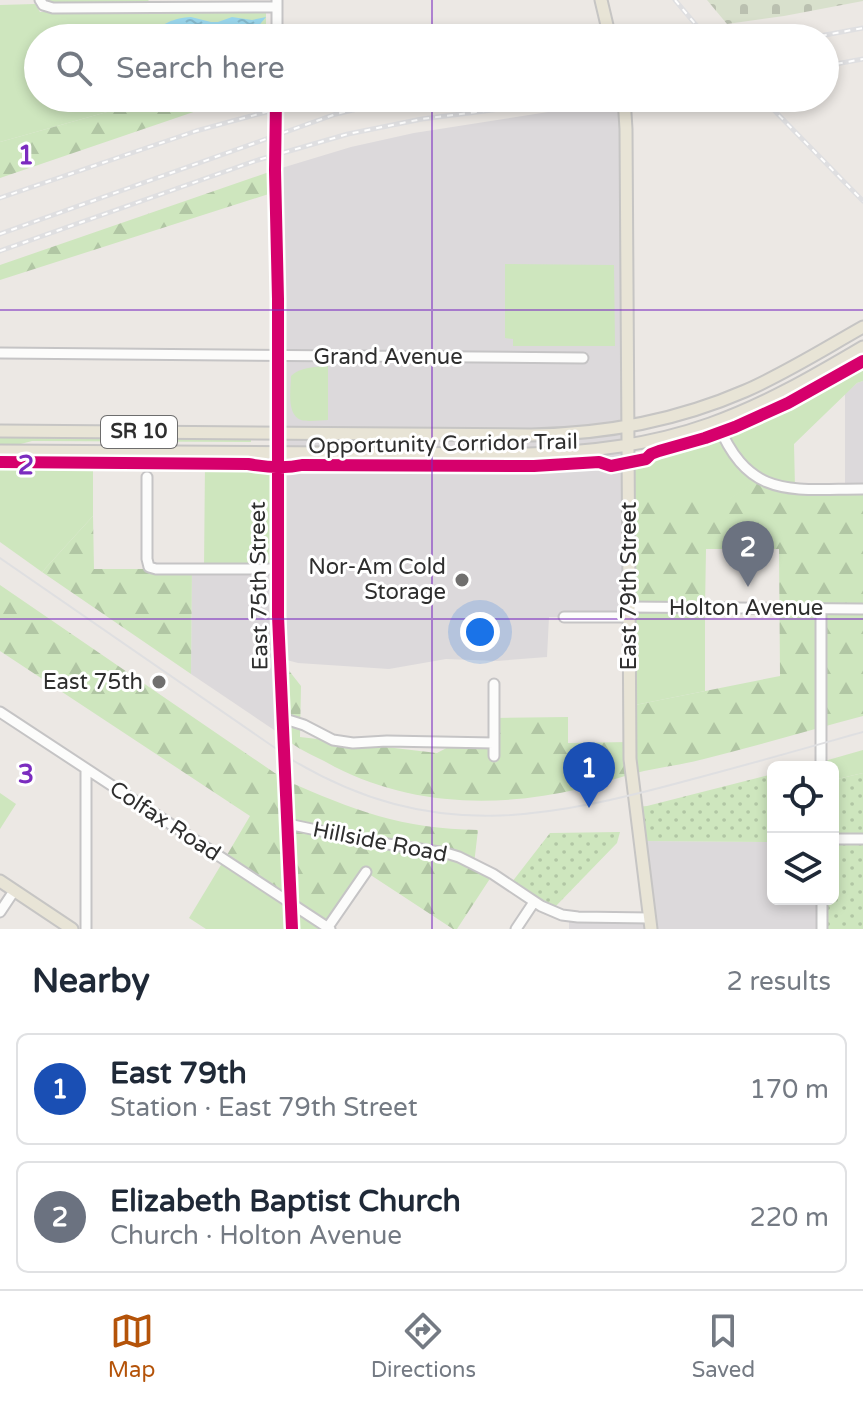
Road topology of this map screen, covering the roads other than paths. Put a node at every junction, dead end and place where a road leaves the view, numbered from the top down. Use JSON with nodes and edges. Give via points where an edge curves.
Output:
{"nodes":[{"id":1,"x":601,"y":0,"type":"edge"},
{"id":2,"x":41,"y":3,"type":"edge"},
{"id":3,"x":277,"y":3,"type":"edge"},
{"id":4,"x":157,"y":4,"type":"edge"},
{"id":5,"x":277,"y":24,"type":"edge"},
{"id":6,"x":607,"y":24,"type":"edge"},
{"id":7,"x":276,"y":112,"type":"edge"},
{"id":8,"x":624,"y":112,"type":"edge"},
{"id":9,"x":863,"y":327,"type":"edge"},
{"id":10,"x":863,"y":347,"type":"edge"},
{"id":11,"x":0,"y":353,"type":"edge"},
{"id":12,"x":278,"y":356,"type":"junction"},
{"id":13,"x":583,"y":358,"type":"dead end"},
{"id":14,"x":717,"y":422,"type":"junction"},
{"id":15,"x":628,"y":427,"type":"junction"},
{"id":16,"x":0,"y":431,"type":"edge"},
{"id":17,"x":278,"y":434,"type":"junction"},
{"id":18,"x":628,"y":445,"type":"junction"},
{"id":19,"x":0,"y":451,"type":"edge"},
{"id":20,"x":278,"y":453,"type":"junction"},
{"id":21,"x":147,"y":477,"type":"dead end"},
{"id":22,"x":863,"y":489,"type":"edge"},
{"id":23,"x":278,"y":569,"type":"junction"},
{"id":24,"x":821,"y":609,"type":"junction"},
{"id":25,"x":863,"y":609,"type":"edge"},
{"id":26,"x":630,"y":612,"type":"junction"},
{"id":27,"x":564,"y":617,"type":"dead end"},
{"id":28,"x":494,"y":684,"type":"dead end"},
{"id":29,"x":0,"y":712,"type":"edge"},
{"id":30,"x":282,"y":718,"type":"junction"},
{"id":31,"x":494,"y":743,"type":"junction"},
{"id":32,"x":494,"y":756,"type":"dead end"},
{"id":33,"x":821,"y":761,"type":"edge"},
{"id":34,"x":86,"y":770,"type":"junction"},
{"id":35,"x":288,"y":824,"type":"junction"},
{"id":36,"x":839,"y":839,"type":"edge"},
{"id":37,"x":863,"y":839,"type":"edge"},
{"id":38,"x":366,"y":872,"type":"dead end"},
{"id":39,"x":0,"y":881,"type":"edge"},
{"id":40,"x":14,"y":891,"type":"junction"},
{"id":41,"x":534,"y":902,"type":"junction"},
{"id":42,"x":291,"y":904,"type":"junction"},
{"id":43,"x":822,"y":905,"type":"edge"},
{"id":44,"x":0,"y":912,"type":"edge"},
{"id":45,"x":650,"y":924,"type":"edge"},
{"id":46,"x":329,"y":928,"type":"edge"},
{"id":47,"x":72,"y":929,"type":"edge"},
{"id":48,"x":86,"y":929,"type":"edge"},
{"id":49,"x":292,"y":929,"type":"edge"},
{"id":50,"x":516,"y":929,"type":"edge"},
{"id":51,"x":822,"y":929,"type":"edge"}],
"edges":[{"from":1,"to":6,"type":"main road"},
{"from":2,"to":4,"type":"street","via":[[53,8]]},
{"from":3,"to":4,"type":"street"},
{"from":3,"to":5,"type":"street"},
{"from":7,"to":12,"type":"street","name":"East 75th Street","bridge":true},
{"from":8,"to":15,"type":"main road","name":"East 79th Street"},
{"from":9,"to":15,"type":"main road","number":"SR 10","via":[[731,396]]},
{"from":10,"to":14,"type":"main road","number":"SR 10"},
{"from":11,"to":12,"type":"street","name":"Grand Avenue"},
{"from":12,"to":13,"type":"street","name":"Grand Avenue"},
{"from":12,"to":17,"type":"street","name":"East 75th Street"},
{"from":14,"to":18,"type":"main road","number":"SR 10"},
{"from":14,"to":22,"type":"street","via":[[735,458],[759,479],[786,488]]},
{"from":15,"to":17,"type":"main road","number":"SR 10","via":[[531,435]]},
{"from":15,"to":18,"type":"main road","name":"East 79th Street"},
{"from":16,"to":17,"type":"main road","number":"SR 10"},
{"from":17,"to":20,"type":"street","name":"East 75th Street"},
{"from":18,"to":20,"type":"main road","number":"SR 10","via":[[529,454]]},
{"from":18,"to":26,"type":"main road","name":"East 79th Street"},
{"from":19,"to":20,"type":"main road","number":"SR 10"},
{"from":20,"to":23,"type":"street","name":"East 75th Street"},
{"from":21,"to":23,"type":"street","via":[[149,567]]},
{"from":23,"to":30,"type":"street","name":"East 75th Street"},
{"from":24,"to":25,"type":"street","name":"Holton Avenue"},
{"from":24,"to":26,"type":"street","name":"Holton Avenue"},
{"from":24,"to":33,"type":"street"},
{"from":26,"to":27,"type":"street","name":"Holton Avenue"},
{"from":26,"to":45,"type":"main road","name":"East 79th Street","via":[[630,759]]},
{"from":28,"to":31,"type":"street"},
{"from":29,"to":34,"type":"street","name":"Colfax Road"},
{"from":30,"to":31,"type":"street","via":[[353,743]]},
{"from":30,"to":35,"type":"street","name":"East 75th Street"},
{"from":31,"to":32,"type":"street"},
{"from":34,"to":42,"type":"street","name":"Colfax Road"},
{"from":34,"to":48,"type":"street"},
{"from":35,"to":41,"type":"street","name":"Hillside Road","via":[[459,857]]},
{"from":35,"to":42,"type":"street","name":"East 75th Street"},
{"from":36,"to":37,"type":"street"},
{"from":38,"to":46,"type":"street"},
{"from":39,"to":40,"type":"main road"},
{"from":40,"to":44,"type":"street"},
{"from":40,"to":47,"type":"main road"},
{"from":41,"to":45,"type":"street","name":"Hillside Road","via":[[569,916]]},
{"from":41,"to":50,"type":"street"},
{"from":42,"to":46,"type":"street","name":"Colfax Road"},
{"from":42,"to":49,"type":"street","name":"East 75th Street"},
{"from":43,"to":51,"type":"street"}]}
